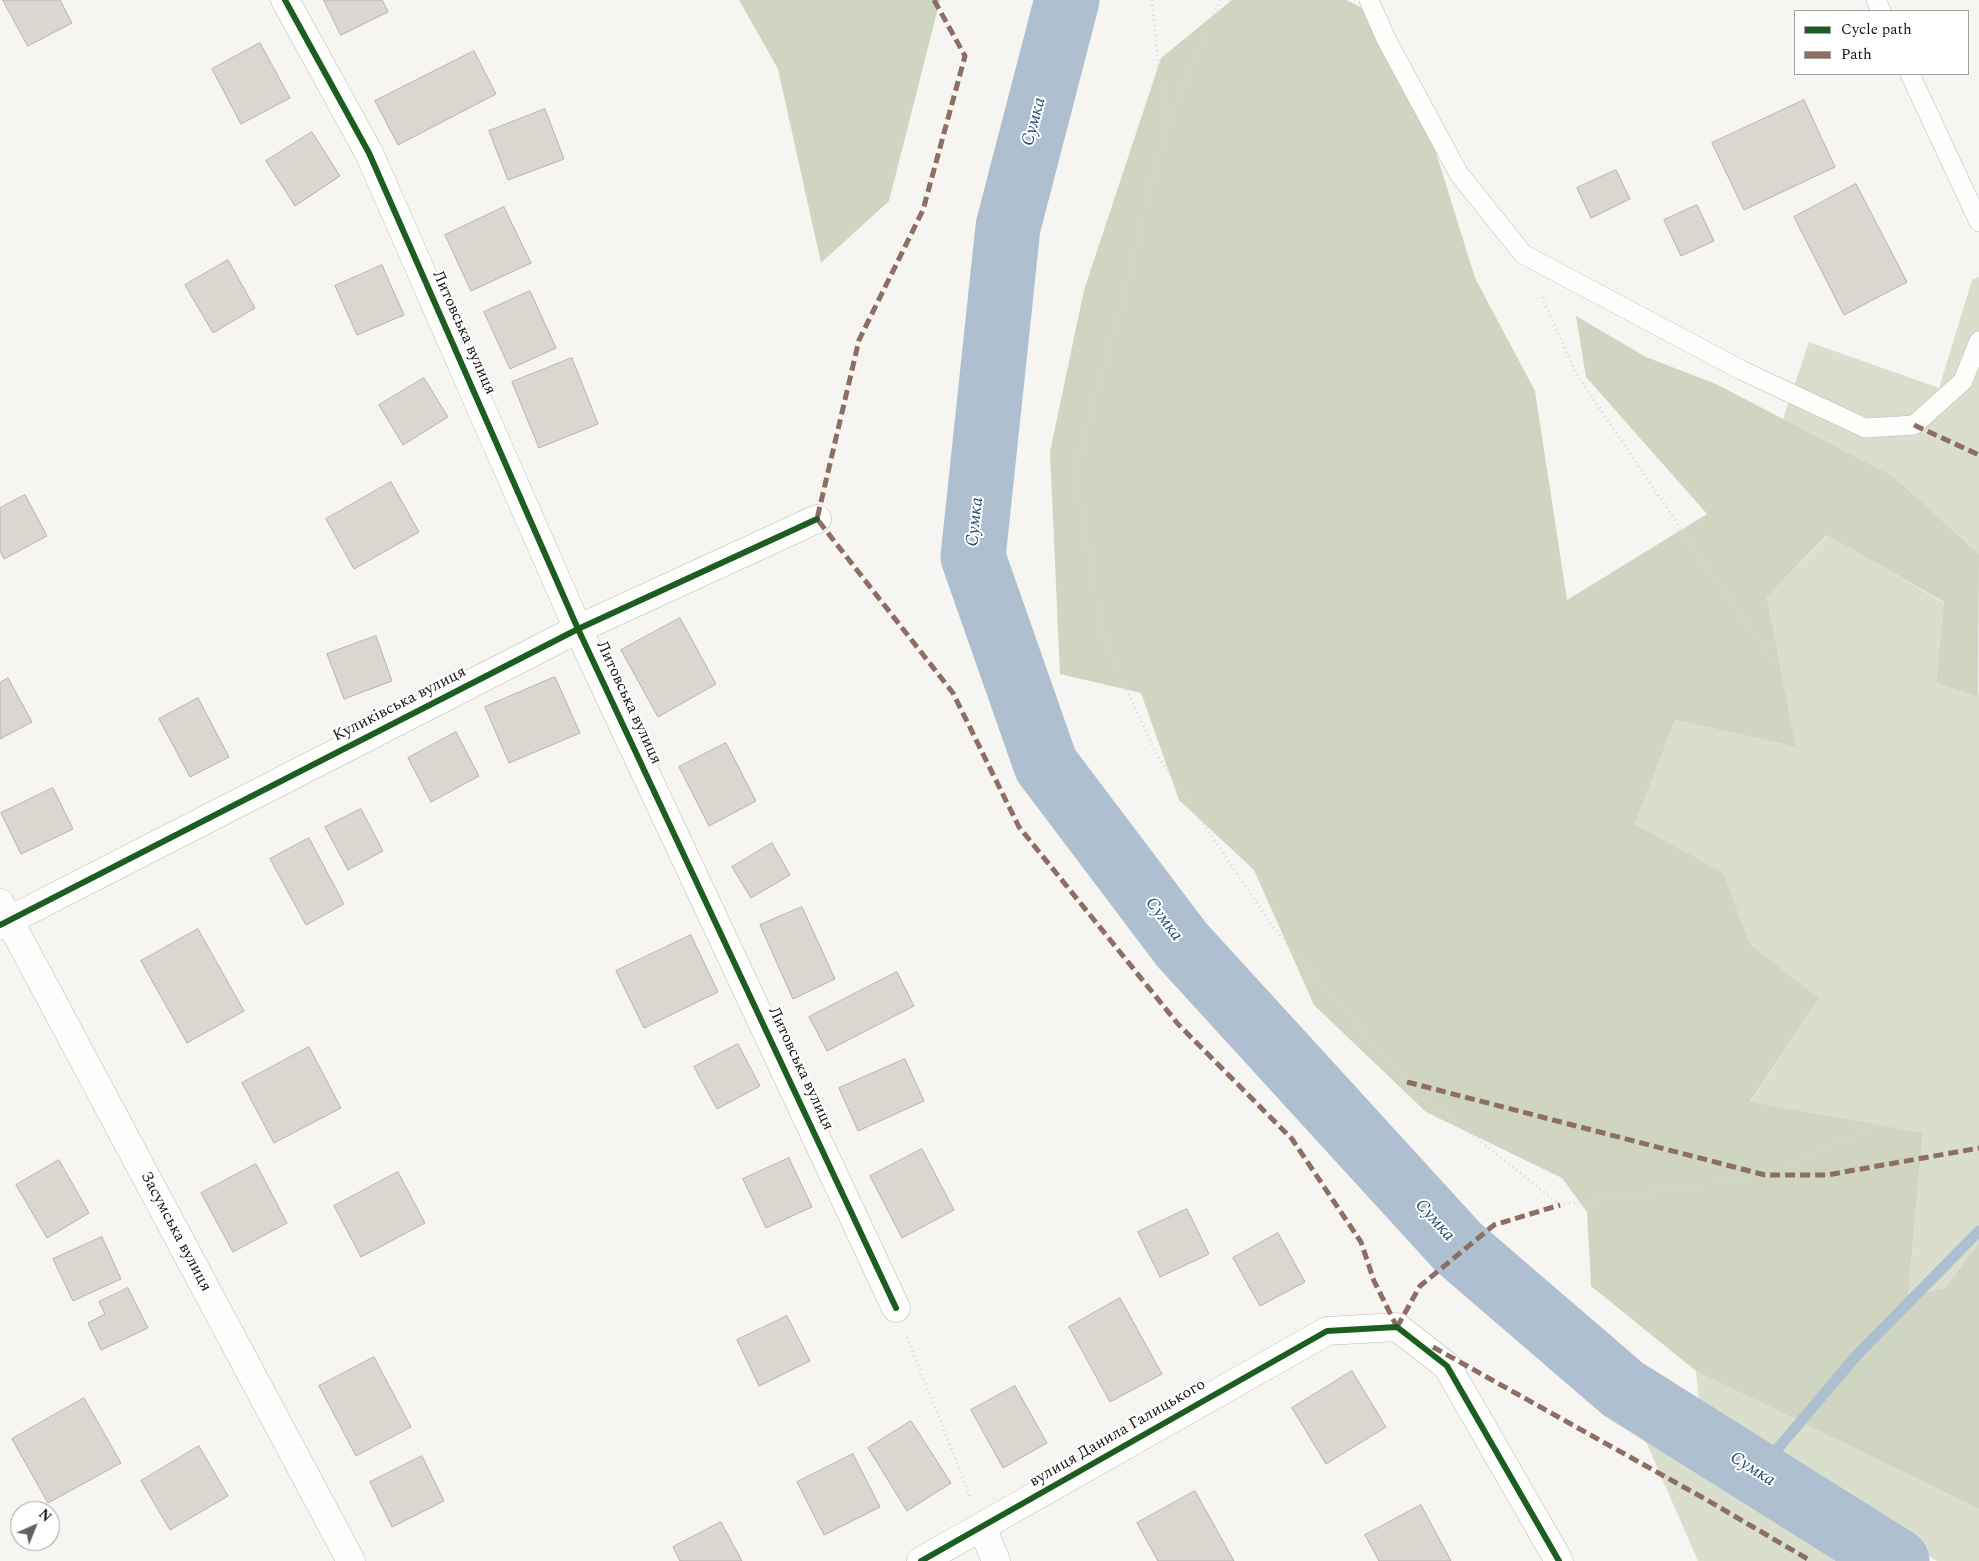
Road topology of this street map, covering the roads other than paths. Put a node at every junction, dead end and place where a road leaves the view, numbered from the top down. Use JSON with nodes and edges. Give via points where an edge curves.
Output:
{"nodes":[{"id":1,"x":286,"y":0,"type":"edge"},
{"id":2,"x":1369,"y":0,"type":"edge"},
{"id":3,"x":1910,"y":75,"type":"edge"},
{"id":4,"x":1979,"y":222,"type":"edge"},
{"id":5,"x":1979,"y":341,"type":"edge"},
{"id":6,"x":817,"y":519,"type":"dead end"},
{"id":7,"x":578,"y":629,"type":"junction"},
{"id":8,"x":3,"y":916,"type":"edge"},
{"id":9,"x":896,"y":1308,"type":"road end"},
{"id":10,"x":982,"y":1527,"type":"junction"},
{"id":11,"x":351,"y":1561,"type":"edge"},
{"id":12,"x":921,"y":1561,"type":"edge"},
{"id":13,"x":996,"y":1561,"type":"edge"},
{"id":14,"x":1559,"y":1561,"type":"edge"}],
"edges":[{"from":1,"to":7,"type":"street","name":"Литовська вулиця","via":[[369,153]]},
{"from":2,"to":5,"type":"lane","via":[[1459,174],[1523,254],[1741,370],[1865,428],[1914,425],[1963,380]]},
{"from":3,"to":4,"type":"lane"},
{"from":6,"to":7,"type":"street","name":"Куликівська вулиця"},
{"from":7,"to":8,"type":"street","name":"Куликівська вулиця"},
{"from":7,"to":9,"type":"street","name":"Литовська вулиця"},
{"from":8,"to":11,"type":"street","name":"Засумська вулиця"},
{"from":10,"to":12,"type":"street","name":"вулиця Данила Галицького"},
{"from":10,"to":13,"type":"street"},
{"from":10,"to":14,"type":"street","name":"вулиця Данила Галицького","via":[[1328,1331],[1397,1327],[1447,1366]]}]}
